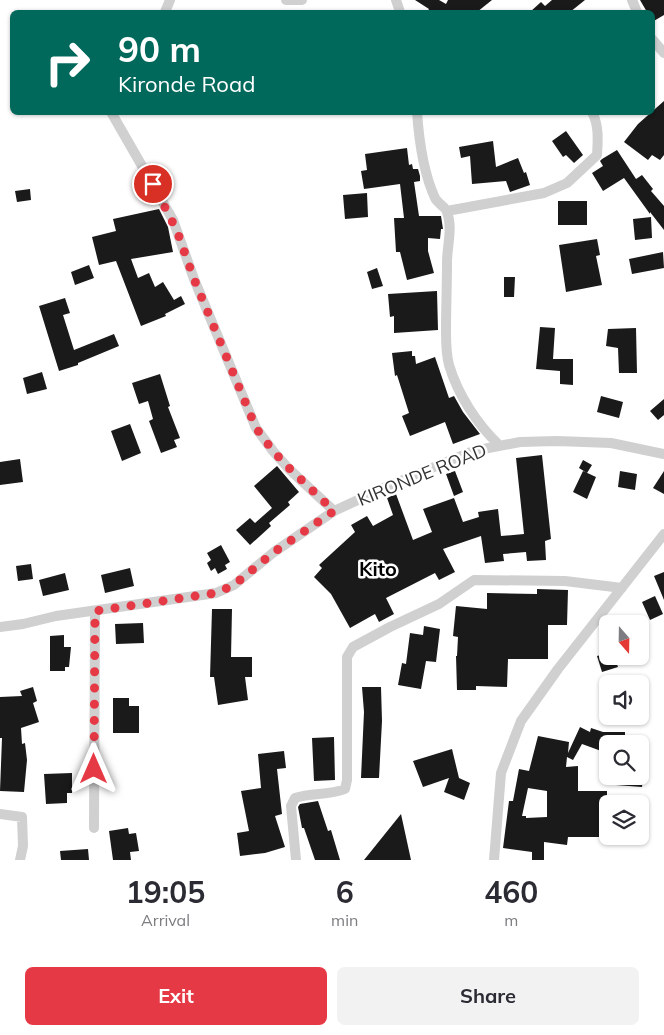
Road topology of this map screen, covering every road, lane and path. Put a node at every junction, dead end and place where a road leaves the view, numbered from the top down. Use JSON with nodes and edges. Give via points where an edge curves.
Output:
{"nodes":[{"id":1,"x":286,"y":0,"type":"edge"},
{"id":2,"x":302,"y":0,"type":"edge"},
{"id":3,"x":655,"y":42,"type":"edge"},
{"id":4,"x":664,"y":53,"type":"edge"},
{"id":5,"x":113,"y":115,"type":"edge"},
{"id":6,"x":417,"y":115,"type":"edge"},
{"id":7,"x":594,"y":115,"type":"edge"},
{"id":8,"x":447,"y":211,"type":"junction"},
{"id":9,"x":500,"y":445,"type":"junction"},
{"id":10,"x":664,"y":454,"type":"edge"},
{"id":11,"x":334,"y":511,"type":"junction"},
{"id":12,"x":664,"y":534,"type":"edge"},
{"id":13,"x":622,"y":588,"type":"junction"},
{"id":14,"x":95,"y":611,"type":"junction"},
{"id":15,"x":0,"y":627,"type":"edge"},
{"id":16,"x":0,"y":814,"type":"edge"},
{"id":17,"x":94,"y":828,"type":"dead end"},
{"id":18,"x":20,"y":860,"type":"edge"},
{"id":19,"x":296,"y":860,"type":"edge"},
{"id":20,"x":494,"y":860,"type":"edge"}],
"edges":[{"from":1,"to":2,"type":"street"},
{"from":3,"to":4,"type":"street"},
{"from":5,"to":11,"type":"street","via":[[173,220],[256,428],[273,451]]},
{"from":6,"to":8,"type":"street","via":[[425,168],[436,200]]},
{"from":7,"to":8,"type":"street","via":[[599,136],[598,155],[568,182],[544,193]]},
{"from":8,"to":9,"type":"street","via":[[450,228],[446,320],[448,364],[464,399],[486,432]]},
{"from":9,"to":10,"type":"street","name":"KIRONDE ROAD","via":[[520,442],[611,443]]},
{"from":9,"to":11,"type":"street","name":"KIRONDE ROAD","via":[[473,450]]},
{"from":11,"to":14,"type":"street","name":"KIRONDE ROAD","via":[[274,552],[234,585],[216,593]]},
{"from":12,"to":13,"type":"street"},
{"from":13,"to":19,"type":"street","via":[[565,581],[474,580],[440,604],[353,647],[347,658],[345,789],[334,794],[295,798],[291,806]]},
{"from":13,"to":20,"type":"street","via":[[521,721],[501,772]]},
{"from":14,"to":15,"type":"street","name":"KIRONDE ROAD"},
{"from":14,"to":17,"type":"street"},
{"from":16,"to":18,"type":"street","via":[[22,817]]}]}
